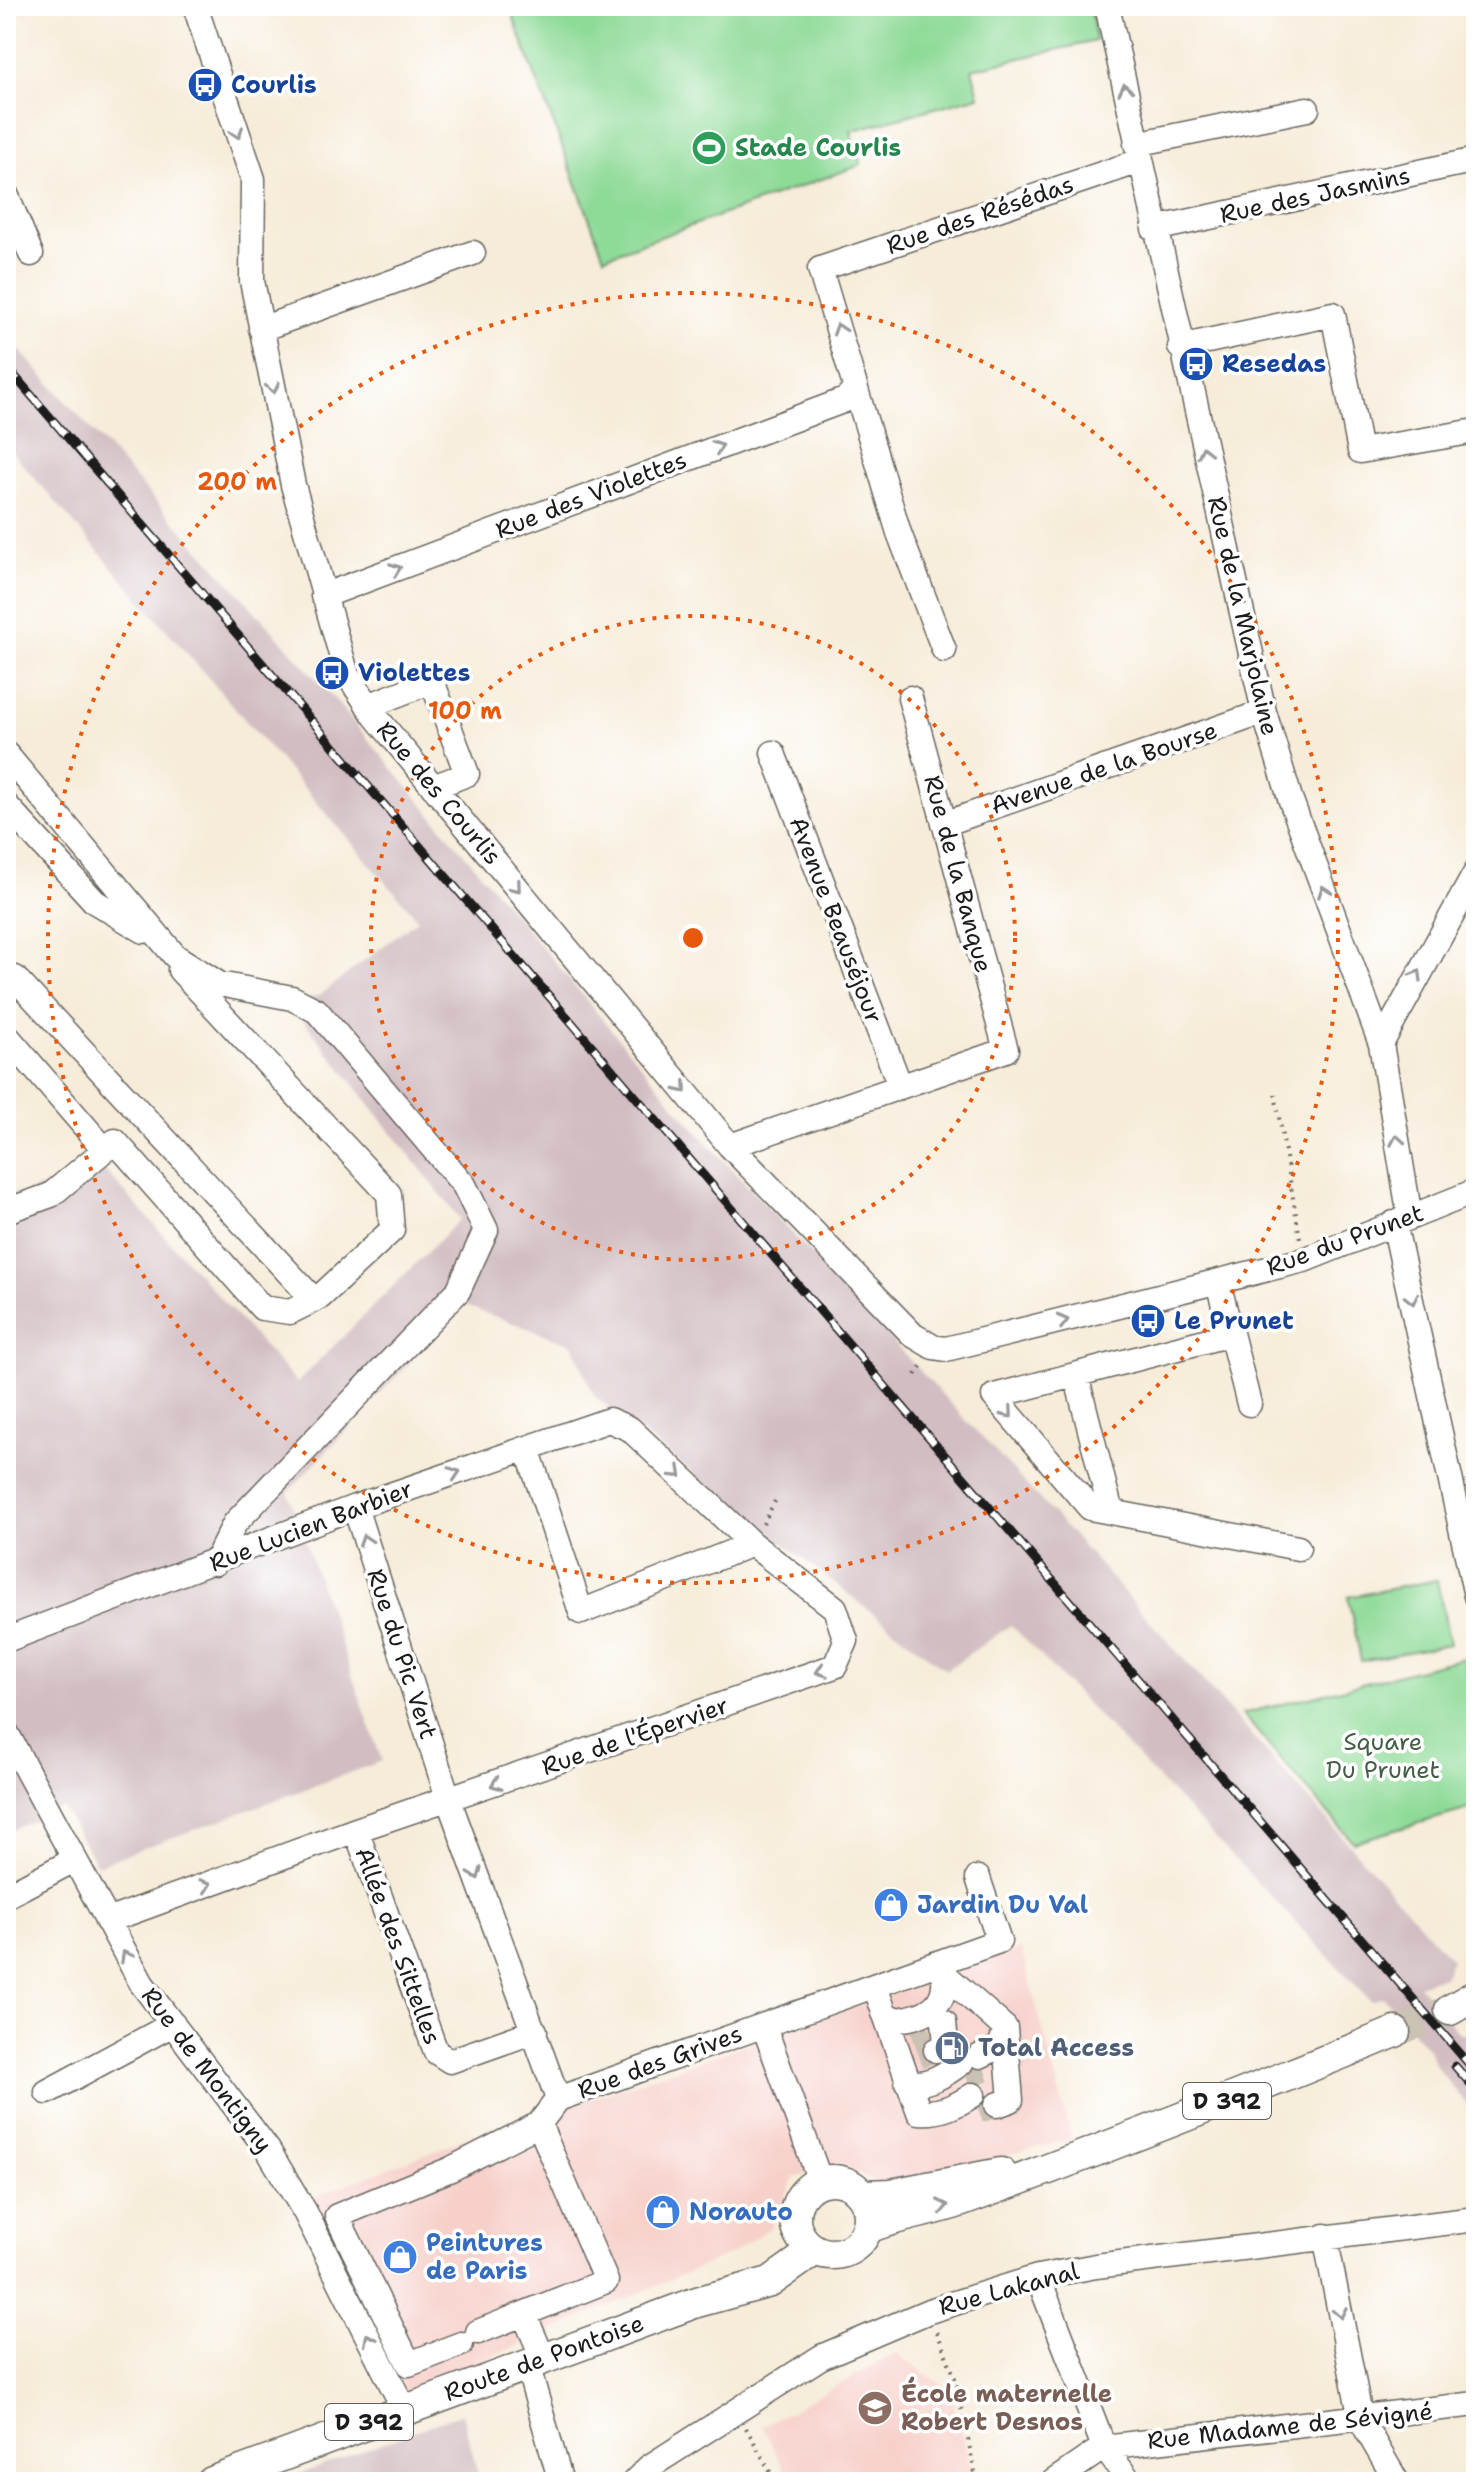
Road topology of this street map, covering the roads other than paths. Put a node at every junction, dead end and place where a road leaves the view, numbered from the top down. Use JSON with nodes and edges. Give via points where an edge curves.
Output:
{"nodes":[{"id":1,"x":195,"y":6,"type":"edge"},
{"id":2,"x":1107,"y":6,"type":"edge"},
{"id":3,"x":1307,"y":109,"type":"dead end"},
{"id":4,"x":1138,"y":152,"type":"junction"},
{"id":5,"x":1476,"y":160,"type":"edge"},
{"id":6,"x":6,"y":194,"type":"edge"},
{"id":7,"x":1154,"y":229,"type":"junction"},
{"id":8,"x":473,"y":253,"type":"dead end"},
{"id":9,"x":31,"y":254,"type":"dead end"},
{"id":10,"x":261,"y":329,"type":"junction"},
{"id":11,"x":1180,"y":347,"type":"junction"},
{"id":12,"x":856,"y":390,"type":"junction"},
{"id":13,"x":1470,"y":432,"type":"dead end"},
{"id":14,"x":323,"y":596,"type":"junction"},
{"id":15,"x":944,"y":650,"type":"dead end"},
{"id":16,"x":910,"y":698,"type":"dead end"},
{"id":17,"x":368,"y":706,"type":"junction"},
{"id":18,"x":1264,"y":712,"type":"junction"},
{"id":19,"x":773,"y":753,"type":"dead end"},
{"id":20,"x":6,"y":754,"type":"edge"},
{"id":21,"x":433,"y":787,"type":"junction"},
{"id":22,"x":6,"y":805,"type":"edge"},
{"id":23,"x":944,"y":824,"type":"junction"},
{"id":24,"x":1476,"y":872,"type":"edge"},
{"id":25,"x":15,"y":978,"type":"dead end"},
{"id":26,"x":6,"y":1035,"type":"edge"},
{"id":27,"x":1381,"y":1044,"type":"junction"},
{"id":28,"x":900,"y":1086,"type":"junction"},
{"id":29,"x":730,"y":1146,"type":"junction"},
{"id":30,"x":105,"y":1150,"type":"junction"},
{"id":31,"x":1476,"y":1191,"type":"edge"},
{"id":32,"x":6,"y":1211,"type":"edge"},
{"id":33,"x":1402,"y":1220,"type":"junction"},
{"id":34,"x":1218,"y":1282,"type":"junction"},
{"id":35,"x":314,"y":1300,"type":"junction"},
{"id":36,"x":1231,"y":1334,"type":"junction"},
{"id":37,"x":933,"y":1347,"type":"joint"},
{"id":38,"x":1076,"y":1375,"type":"junction"},
{"id":39,"x":1249,"y":1404,"type":"dead end"},
{"id":40,"x":619,"y":1422,"type":"joint"},
{"id":41,"x":527,"y":1448,"type":"junction"},
{"id":42,"x":355,"y":1507,"type":"junction"},
{"id":43,"x":1111,"y":1512,"type":"junction"},
{"id":44,"x":752,"y":1544,"type":"junction"},
{"id":45,"x":1298,"y":1548,"type":"dead end"},
{"id":46,"x":215,"y":1563,"type":"junction"},
{"id":47,"x":1476,"y":1596,"type":"edge"},
{"id":48,"x":6,"y":1640,"type":"edge"},
{"id":49,"x":6,"y":1732,"type":"edge"},
{"id":50,"x":449,"y":1801,"type":"junction"},
{"id":51,"x":356,"y":1830,"type":"junction"},
{"id":52,"x":74,"y":1860,"type":"junction"},
{"id":53,"x":978,"y":1878,"type":"dead end"},
{"id":54,"x":6,"y":1896,"type":"edge"},
{"id":55,"x":107,"y":1921,"type":"junction"},
{"id":56,"x":938,"y":1968,"type":"junction"},
{"id":57,"x":875,"y":1986,"type":"junction"},
{"id":58,"x":173,"y":2024,"type":"junction"},
{"id":59,"x":764,"y":2026,"type":"junction"},
{"id":60,"x":535,"y":2031,"type":"junction"},
{"id":61,"x":917,"y":2031,"type":"junction"},
{"id":62,"x":1395,"y":2032,"type":"tunnel mouth"},
{"id":63,"x":47,"y":2092,"type":"dead end"},
{"id":64,"x":558,"y":2099,"type":"junction"},
{"id":65,"x":539,"y":2124,"type":"junction"},
{"id":66,"x":1058,"y":2165,"type":"junction"},
{"id":67,"x":820,"y":2181,"type":"junction"},
{"id":68,"x":863,"y":2195,"type":"junction"},
{"id":69,"x":1476,"y":2219,"type":"edge"},
{"id":70,"x":868,"y":2228,"type":"junction"},
{"id":71,"x":1325,"y":2236,"type":"junction"},
{"id":72,"x":806,"y":2239,"type":"junction"},
{"id":73,"x":1038,"y":2277,"type":"junction"},
{"id":74,"x":524,"y":2314,"type":"junction"},
{"id":75,"x":459,"y":2343,"type":"junction"},
{"id":76,"x":535,"y":2361,"type":"junction"},
{"id":77,"x":454,"y":2391,"type":"junction"},
{"id":78,"x":1476,"y":2404,"type":"edge"},
{"id":79,"x":404,"y":2409,"type":"junction"},
{"id":80,"x":1361,"y":2420,"type":"junction"},
{"id":81,"x":1104,"y":2447,"type":"junction"},
{"id":82,"x":256,"y":2474,"type":"edge"},
{"id":83,"x":212,"y":2482,"type":"edge"},
{"id":84,"x":561,"y":2482,"type":"edge"},
{"id":85,"x":634,"y":2482,"type":"edge"},
{"id":86,"x":1053,"y":2482,"type":"edge"},
{"id":87,"x":1130,"y":2482,"type":"edge"},
{"id":88,"x":1397,"y":2482,"type":"edge"}],
"edges":[{"from":1,"to":10,"type":"street","name":"Rue des Courlis","one_way":true,"via":[[253,179],[252,281]]},
{"from":4,"to":2,"type":"street","name":"Rue de la Marjolaine","one_way":true},
{"from":3,"to":4,"type":"street","name":"Rue des Résédas"},
{"from":4,"to":7,"type":"street","name":"Rue de la Marjolaine"},
{"from":12,"to":4,"type":"street","name":"Rue des Résédas","one_way":true,"via":[[820,269]]},
{"from":5,"to":7,"type":"street","name":"Rue des Jasmins"},
{"from":6,"to":9,"type":"street"},
{"from":7,"to":11,"type":"street","name":"Rue de la Marjolaine"},
{"from":8,"to":10,"type":"street"},
{"from":10,"to":14,"type":"street","name":"Rue des Courlis","one_way":true,"via":[[293,485]]},
{"from":11,"to":13,"type":"street","via":[[1333,314],[1360,451]]},
{"from":18,"to":11,"type":"street","name":"Rue de la Marjolaine","one_way":true},
{"from":14,"to":12,"type":"street","name":"Rue des Violettes","one_way":true,"via":[[845,400]]},
{"from":12,"to":15,"type":"street","via":[[899,533]]},
{"from":14,"to":17,"type":"street","name":"Rue des Courlis","via":[[346,672]]},
{"from":16,"to":23,"type":"street","name":"Rue de la Banque"},
{"from":17,"to":21,"type":"street","name":"Rue des Courlis"},
{"from":17,"to":21,"type":"street","via":[[432,681],[467,774]]},
{"from":18,"to":23,"type":"street","name":"Avenue de la Bourse"},
{"from":27,"to":18,"type":"street","name":"Rue de la Marjolaine","one_way":true,"via":[[1290,798]]},
{"from":19,"to":28,"type":"street","name":"Avenue Beauséjour"},
{"from":20,"to":46,"type":"street","via":[[175,956],[219,984],[292,998],[317,1011],[464,1185],[486,1230],[458,1291],[235,1523]]},
{"from":21,"to":29,"type":"street","name":"Rue des Courlis","one_way":true},
{"from":22,"to":35,"type":"street","via":[[95,902],[140,927],[389,1194],[392,1230]]},
{"from":23,"to":28,"type":"street","name":"Rue de la Banque","via":[[1006,1050]]},
{"from":27,"to":24,"type":"street","one_way":true},
{"from":25,"to":35,"type":"street"},
{"from":26,"to":30,"type":"street"},
{"from":33,"to":27,"type":"street","name":"Rue de la Marjolaine","one_way":true},
{"from":28,"to":29,"type":"street"},
{"from":29,"to":37,"type":"street","name":"Rue des Courlis","via":[[913,1335]]},
{"from":30,"to":32,"type":"street","via":[[51,1195]]},
{"from":30,"to":35,"type":"street","via":[[115,1141],[262,1308],[290,1312]]},
{"from":31,"to":33,"type":"street","name":"Rue du Prunet"},
{"from":33,"to":34,"type":"street","name":"Rue du Prunet","via":[[1304,1260]]},
{"from":33,"to":47,"type":"street","name":"Rue de la Marjolaine","one_way":true},
{"from":34,"to":36,"type":"street"},
{"from":37,"to":34,"type":"street","name":"Rue du Prunet","one_way":true,"via":[[961,1346]]},
{"from":36,"to":38,"type":"street"},
{"from":36,"to":39,"type":"street"},
{"from":38,"to":43,"type":"street"},
{"from":38,"to":43,"type":"street","one_way":true,"via":[[994,1396],[1090,1508]]},
{"from":40,"to":41,"type":"street","name":"Rue Lucien Barbier","via":[[609,1420]]},
{"from":40,"to":44,"type":"street","name":"Rue de l'Épervier","one_way":true},
{"from":42,"to":41,"type":"street","name":"Rue Lucien Barbier","one_way":true},
{"from":41,"to":44,"type":"street","via":[[581,1612]]},
{"from":42,"to":46,"type":"street","name":"Rue Lucien Barbier"},
{"from":50,"to":42,"type":"street","name":"Rue du Pic Vert","one_way":true},
{"from":43,"to":45,"type":"street"},
{"from":44,"to":50,"type":"street","name":"Rue de l'Épervier","one_way":true,"via":[[835,1608],[846,1641],[835,1666]]},
{"from":46,"to":48,"type":"street","name":"Rue Lucien Barbier"},
{"from":49,"to":52,"type":"street","name":"Rue de Montigny"},
{"from":50,"to":51,"type":"street","name":"Rue de l'Épervier"},
{"from":50,"to":60,"type":"street","name":"Rue des Grives","one_way":true},
{"from":55,"to":51,"type":"street","name":"Rue de l'Épervier","one_way":true},
{"from":51,"to":60,"type":"street","name":"Allée des Sittelles","via":[[442,2059],[450,2061]]},
{"from":52,"to":54,"type":"street"},
{"from":52,"to":55,"type":"street","name":"Rue de Montigny"},
{"from":53,"to":56,"type":"street","name":"Rue des Grives","via":[[999,1941]]},
{"from":58,"to":55,"type":"street","name":"Rue de Montigny","one_way":true,"via":[[142,1984]]},
{"from":56,"to":57,"type":"street","name":"Rue des Grives"},
{"from":56,"to":61,"type":"street","via":[[946,1987]]},
{"from":56,"to":61,"type":"street","via":[[1005,2028],[1008,2048],[979,2083],[931,2113],[919,2112],[907,2082]]},
{"from":57,"to":59,"type":"street","name":"Rue des Grives"},
{"from":57,"to":61,"type":"street"},
{"from":58,"to":63,"type":"street"},
{"from":79,"to":58,"type":"street","name":"Rue de Montigny","one_way":true,"via":[[283,2175]]},
{"from":59,"to":64,"type":"street","name":"Rue des Grives"},
{"from":59,"to":67,"type":"street"},
{"from":60,"to":64,"type":"street","name":"Rue des Grives"},
{"from":62,"to":66,"type":"main road","number":"D 392"},
{"from":64,"to":65,"type":"street"},
{"from":65,"to":74,"type":"street","via":[[606,2281]]},
{"from":65,"to":75,"type":"street","via":[[451,2169],[337,2216],[409,2364]]},
{"from":66,"to":68,"type":"main road","number":"D 392"},
{"from":70,"to":66,"type":"main road","number":"D 392","one_way":true,"via":[[957,2203]]},
{"from":67,"to":68,"type":"main road","via":[[851,2184]]},
{"from":67,"to":72,"type":"main road","via":[[799,2200],[795,2214]]},
{"from":68,"to":70,"type":"main road"},
{"from":69,"to":71,"type":"street","name":"Rue Lakanal"},
{"from":70,"to":72,"type":"main road","via":[[860,2242],[831,2254]]},
{"from":71,"to":73,"type":"street","name":"Rue Lakanal"},
{"from":71,"to":80,"type":"street","one_way":true},
{"from":72,"to":76,"type":"main road","name":"Route de Pontoise","number":"D 392","via":[[770,2282],[697,2302]]},
{"from":73,"to":81,"type":"street"},
{"from":73,"to":85,"type":"street","name":"Rue Lakanal","via":[[929,2311],[821,2357],[649,2467]]},
{"from":74,"to":75,"type":"street"},
{"from":74,"to":76,"type":"street"},
{"from":75,"to":77,"type":"street"},
{"from":76,"to":77,"type":"main road","name":"Route de Pontoise","number":"D 392"},
{"from":76,"to":84,"type":"street"},
{"from":77,"to":79,"type":"main road","name":"Route de Pontoise","number":"D 392"},
{"from":78,"to":80,"type":"street","name":"Rue Madame de Sévigné"},
{"from":79,"to":82,"type":"main road","name":"Route de Pontoise","number":"D 392"},
{"from":80,"to":81,"type":"street","name":"Rue Madame de Sévigné"},
{"from":80,"to":88,"type":"street"},
{"from":81,"to":86,"type":"street"},
{"from":81,"to":87,"type":"street"},
{"from":82,"to":83,"type":"main road","name":"Route de Pontoise","number":"D 392"}]}
